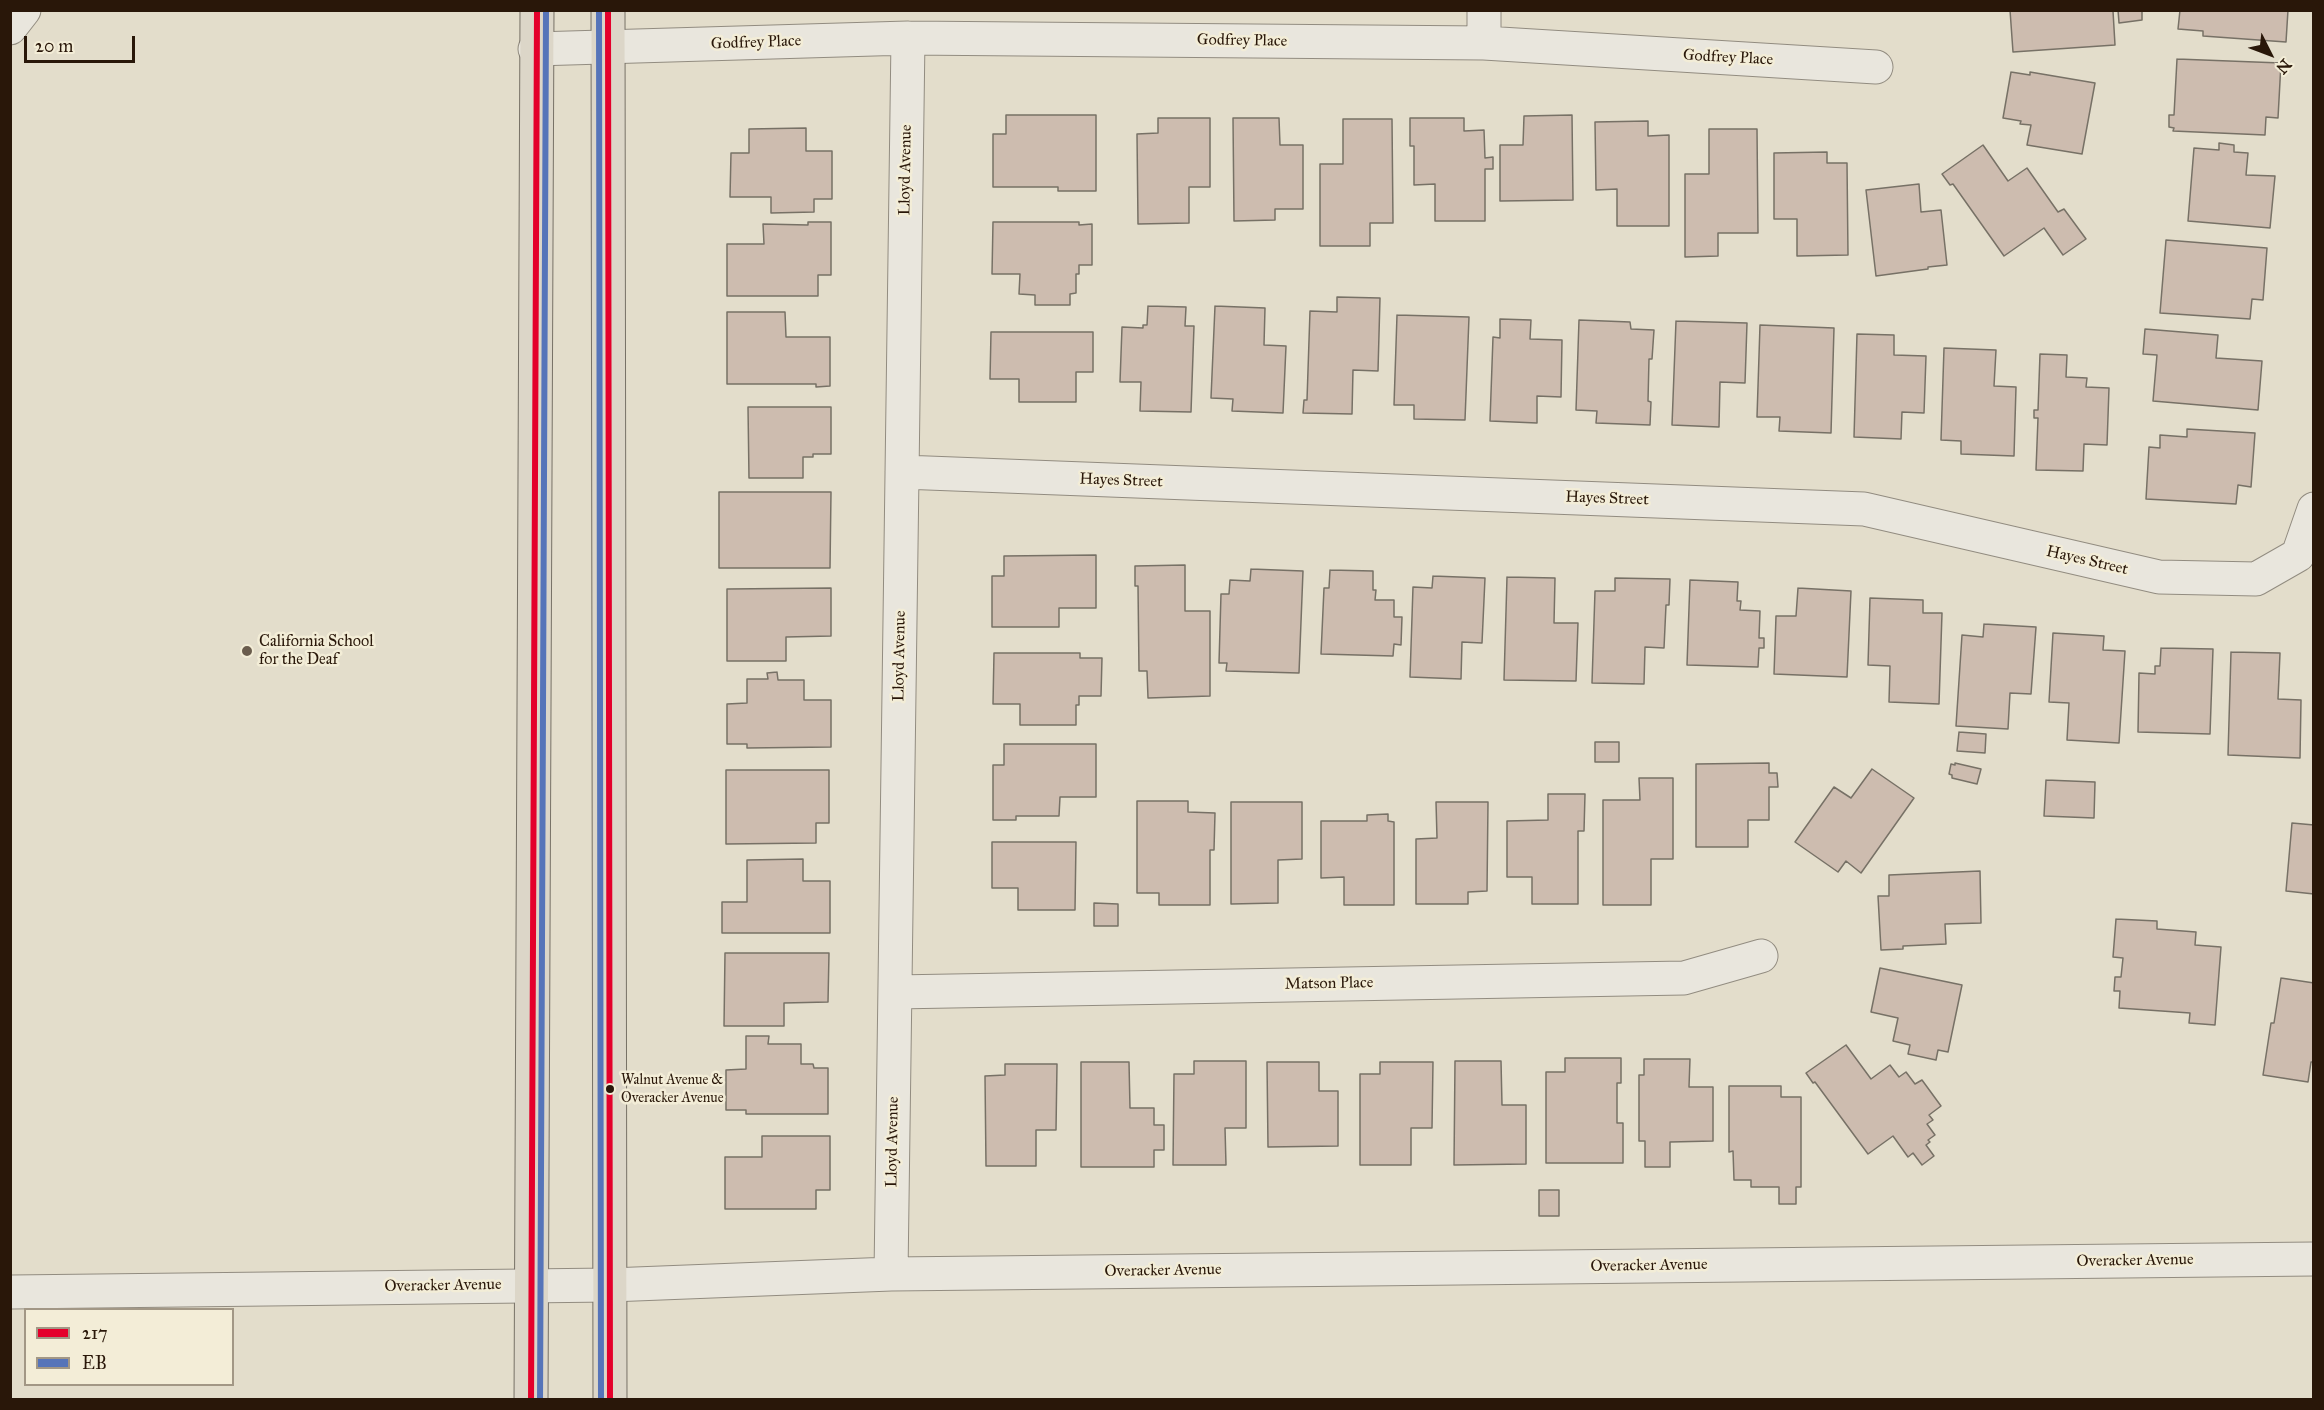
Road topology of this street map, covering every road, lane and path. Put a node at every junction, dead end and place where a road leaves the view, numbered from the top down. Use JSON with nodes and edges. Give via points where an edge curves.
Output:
{"nodes":[{"id":1,"x":24,"y":10,"type":"edge"},
{"id":2,"x":537,"y":10,"type":"edge"},
{"id":3,"x":609,"y":10,"type":"edge"},
{"id":4,"x":1484,"y":10,"type":"edge"},
{"id":5,"x":10,"y":28,"type":"edge"},
{"id":6,"x":908,"y":38,"type":"junction"},
{"id":7,"x":1484,"y":43,"type":"junction"},
{"id":8,"x":607,"y":48,"type":"junction"},
{"id":9,"x":535,"y":49,"type":"junction"},
{"id":10,"x":1876,"y":67,"type":"dead end"},
{"id":11,"x":902,"y":472,"type":"junction"},
{"id":12,"x":2313,"y":509,"type":"edge"},
{"id":13,"x":1761,"y":956,"type":"dead end"},
{"id":14,"x":895,"y":992,"type":"junction"},
{"id":15,"x":2313,"y":1259,"type":"edge"},
{"id":16,"x":891,"y":1274,"type":"junction"},
{"id":17,"x":533,"y":1285,"type":"junction"},
{"id":18,"x":610,"y":1285,"type":"junction"},
{"id":19,"x":12,"y":1292,"type":"dead end"},
{"id":20,"x":531,"y":1400,"type":"edge"},
{"id":21,"x":610,"y":1400,"type":"edge"}],
"edges":[{"from":1,"to":5,"type":"street"},
{"from":2,"to":9,"type":"main road"},
{"from":3,"to":8,"type":"main road"},
{"from":4,"to":7,"type":"street"},
{"from":6,"to":7,"type":"street","name":"Godfrey Place"},
{"from":6,"to":8,"type":"street","name":"Godfrey Place"},
{"from":6,"to":11,"type":"street","name":"Lloyd Avenue"},
{"from":7,"to":10,"type":"street","name":"Godfrey Place"},
{"from":8,"to":9,"type":"street","name":"Godfrey Place"},
{"from":8,"to":18,"type":"main road"},
{"from":9,"to":17,"type":"main road"},
{"from":11,"to":12,"type":"street","name":"Hayes Street","via":[[1864,509],[2159,577],[2256,579],[2298,555]]},
{"from":11,"to":14,"type":"street","name":"Lloyd Avenue"},
{"from":13,"to":14,"type":"street","name":"Matson Place","via":[[1684,978]]},
{"from":14,"to":16,"type":"street","name":"Lloyd Avenue"},
{"from":15,"to":16,"type":"street","name":"Overacker Avenue"},
{"from":16,"to":18,"type":"street","name":"Overacker Avenue"},
{"from":17,"to":18,"type":"street","name":"Overacker Avenue"},
{"from":17,"to":19,"type":"street","name":"Overacker Avenue"},
{"from":17,"to":20,"type":"main road"},
{"from":18,"to":21,"type":"main road"}]}
